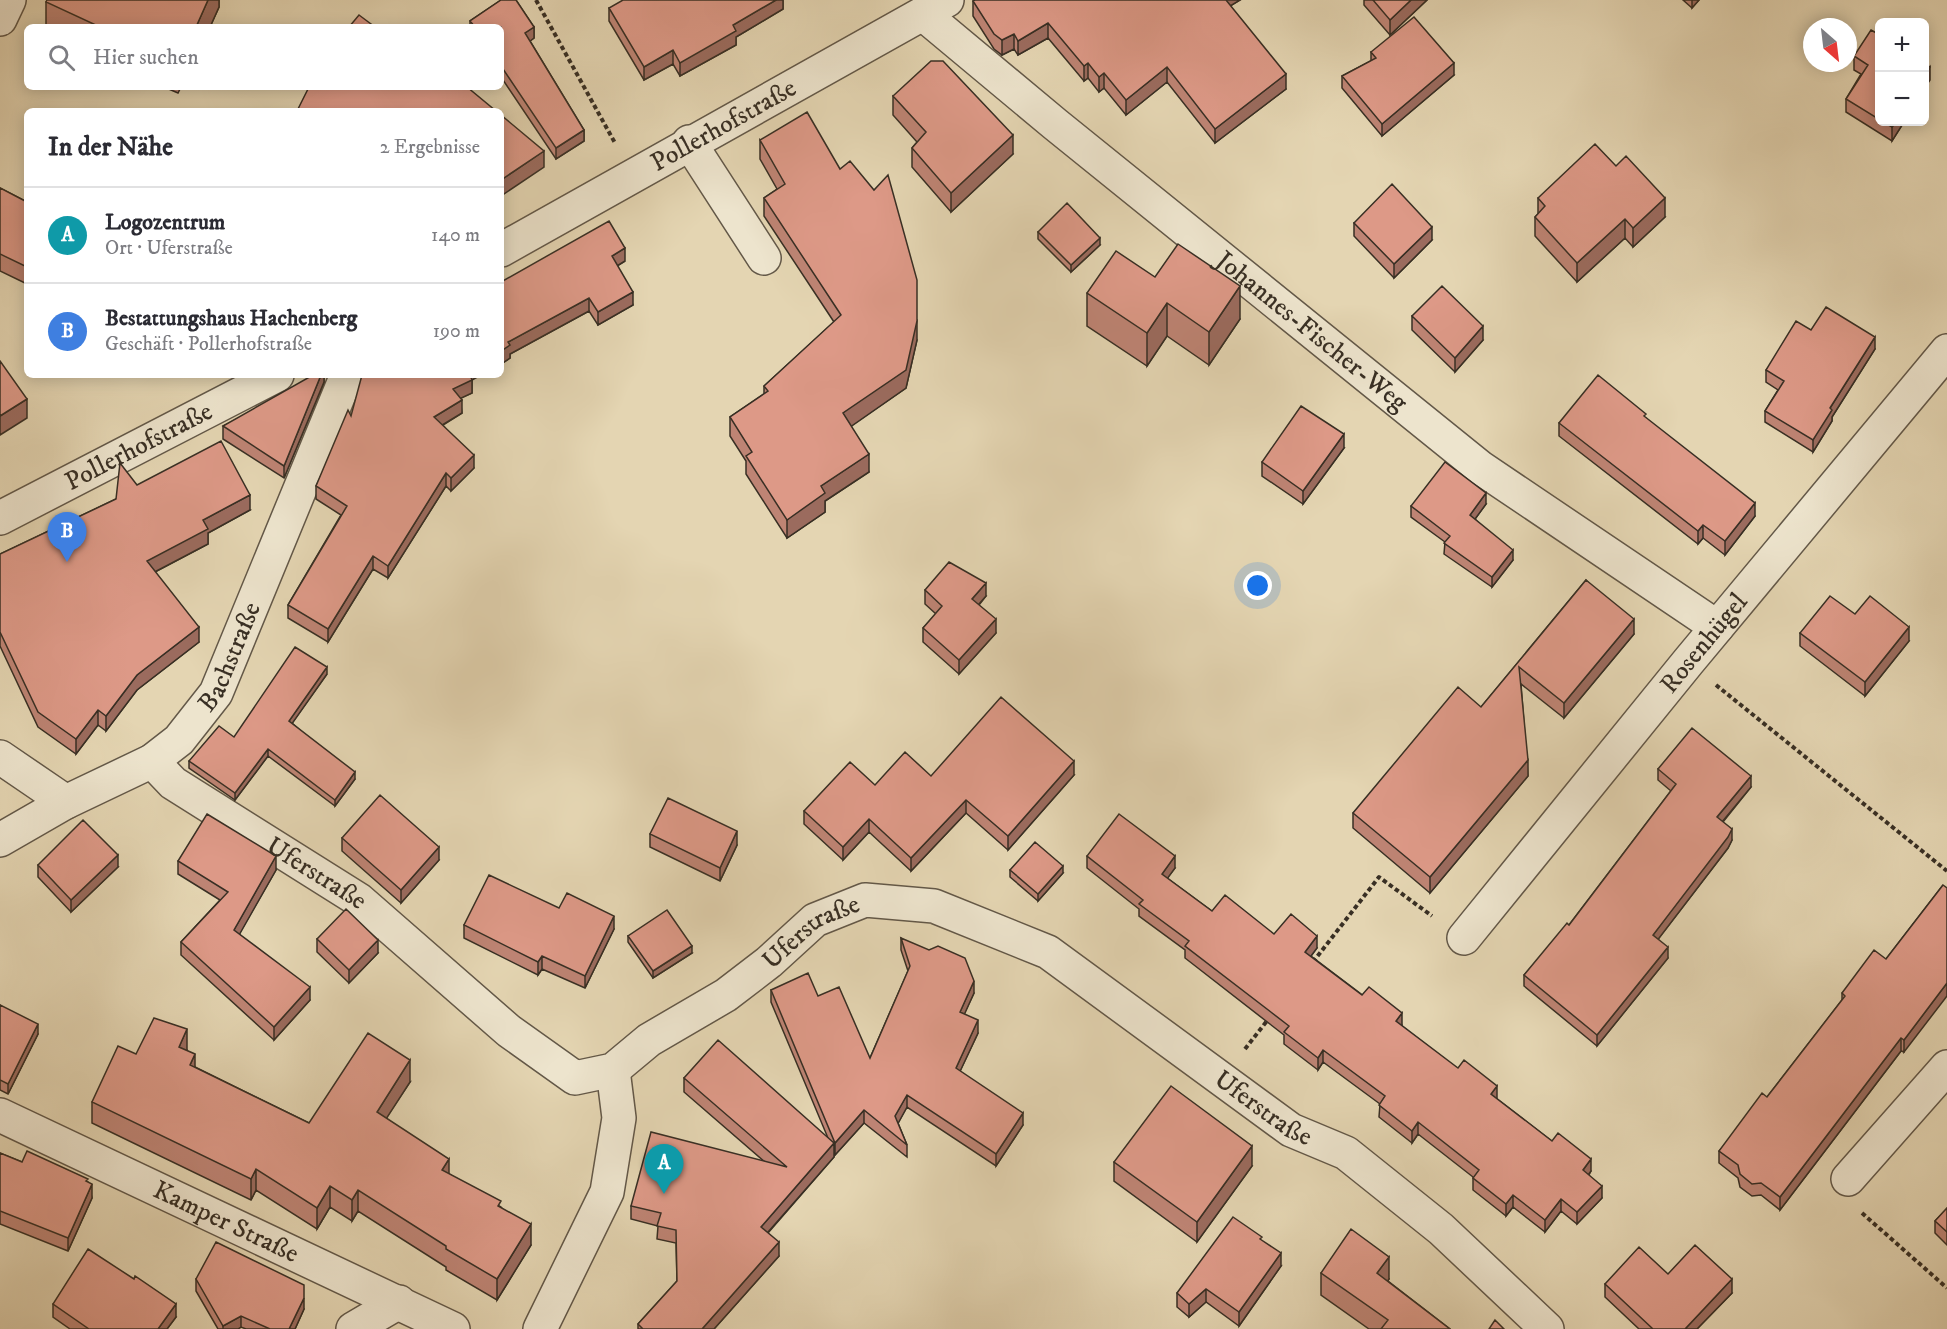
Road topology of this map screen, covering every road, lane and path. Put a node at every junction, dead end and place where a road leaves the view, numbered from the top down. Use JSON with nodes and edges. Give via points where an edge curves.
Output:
{"nodes":[{"id":1,"x":9,"y":0,"type":"edge"},
{"id":2,"x":536,"y":0,"type":"edge"},
{"id":3,"x":935,"y":7,"type":"edge"},
{"id":4,"x":0,"y":19,"type":"edge"},
{"id":5,"x":689,"y":142,"type":"junction"},
{"id":6,"x":631,"y":176,"type":"junction"},
{"id":7,"x":504,"y":248,"type":"edge"},
{"id":8,"x":764,"y":258,"type":"dead end"},
{"id":9,"x":1947,"y":351,"type":"edge"},
{"id":10,"x":271,"y":378,"type":"edge"},
{"id":11,"x":346,"y":378,"type":"edge"},
{"id":12,"x":0,"y":518,"type":"edge"},
{"id":13,"x":1718,"y":627,"type":"junction"},
{"id":14,"x":1688,"y":662,"type":"junction"},
{"id":15,"x":0,"y":758,"type":"edge"},
{"id":16,"x":152,"y":761,"type":"junction"},
{"id":17,"x":66,"y":802,"type":"junction"},
{"id":18,"x":0,"y":840,"type":"edge"},
{"id":19,"x":1947,"y":871,"type":"edge"},
{"id":20,"x":1464,"y":938,"type":"joint"},
{"id":21,"x":1307,"y":970,"type":"edge"},
{"id":22,"x":1271,"y":1016,"type":"edge"},
{"id":23,"x":1947,"y":1067,"type":"edge"},
{"id":24,"x":613,"y":1070,"type":"junction"},
{"id":25,"x":1220,"y":1080,"type":"junction"},
{"id":26,"x":0,"y":1115,"type":"edge"},
{"id":27,"x":1848,"y":1179,"type":"joint"},
{"id":28,"x":1947,"y":1288,"type":"edge"},
{"id":29,"x":399,"y":1302,"type":"junction"},
{"id":30,"x":353,"y":1329,"type":"edge"},
{"id":31,"x":453,"y":1329,"type":"edge"},
{"id":32,"x":540,"y":1329,"type":"edge"},
{"id":33,"x":1547,"y":1329,"type":"edge"}],
"edges":[{"from":1,"to":4,"type":"street"},
{"from":2,"to":6,"type":"path"},
{"from":3,"to":5,"type":"street","name":"Pollerhofstraße"},
{"from":3,"to":13,"type":"street","name":"Johannes-Fischer-Weg","via":[[1055,124],[1481,468]]},
{"from":5,"to":6,"type":"street","name":"Pollerhofstraße"},
{"from":5,"to":8,"type":"street"},
{"from":6,"to":7,"type":"street","name":"Pollerhofstraße"},
{"from":9,"to":13,"type":"street","name":"Rosenhügel"},
{"from":10,"to":12,"type":"street","name":"Pollerhofstraße"},
{"from":11,"to":16,"type":"street","name":"Bachstraße","via":[[216,693],[179,740]]},
{"from":13,"to":14,"type":"street","name":"Rosenhügel"},
{"from":14,"to":19,"type":"path"},
{"from":14,"to":20,"type":"street","name":"Rosenhügel"},
{"from":15,"to":17,"type":"street"},
{"from":16,"to":17,"type":"street","name":"Bachstraße"},
{"from":16,"to":24,"type":"street","name":"Uferstraße","via":[[173,783],[359,900],[509,1031],[575,1078]]},
{"from":17,"to":18,"type":"street","name":"Bachstraße"},
{"from":20,"to":21,"type":"path","via":[[1379,877]]},
{"from":22,"to":25,"type":"path"},
{"from":23,"to":27,"type":"street"},
{"from":24,"to":25,"type":"street","name":"Uferstraße","via":[[649,1040],[726,995],[815,920],[865,900],[934,906],[1048,952]]},
{"from":24,"to":32,"type":"street","via":[[619,1118],[607,1192]]},
{"from":25,"to":33,"type":"street","name":"Uferstraße","via":[[1291,1130],[1346,1153],[1441,1229]]},
{"from":26,"to":29,"type":"street","name":"Kamper Straße"},
{"from":27,"to":28,"type":"path","via":[[1849,1202]]},
{"from":29,"to":30,"type":"street"},
{"from":29,"to":31,"type":"street","name":"Kamper Straße"}]}
